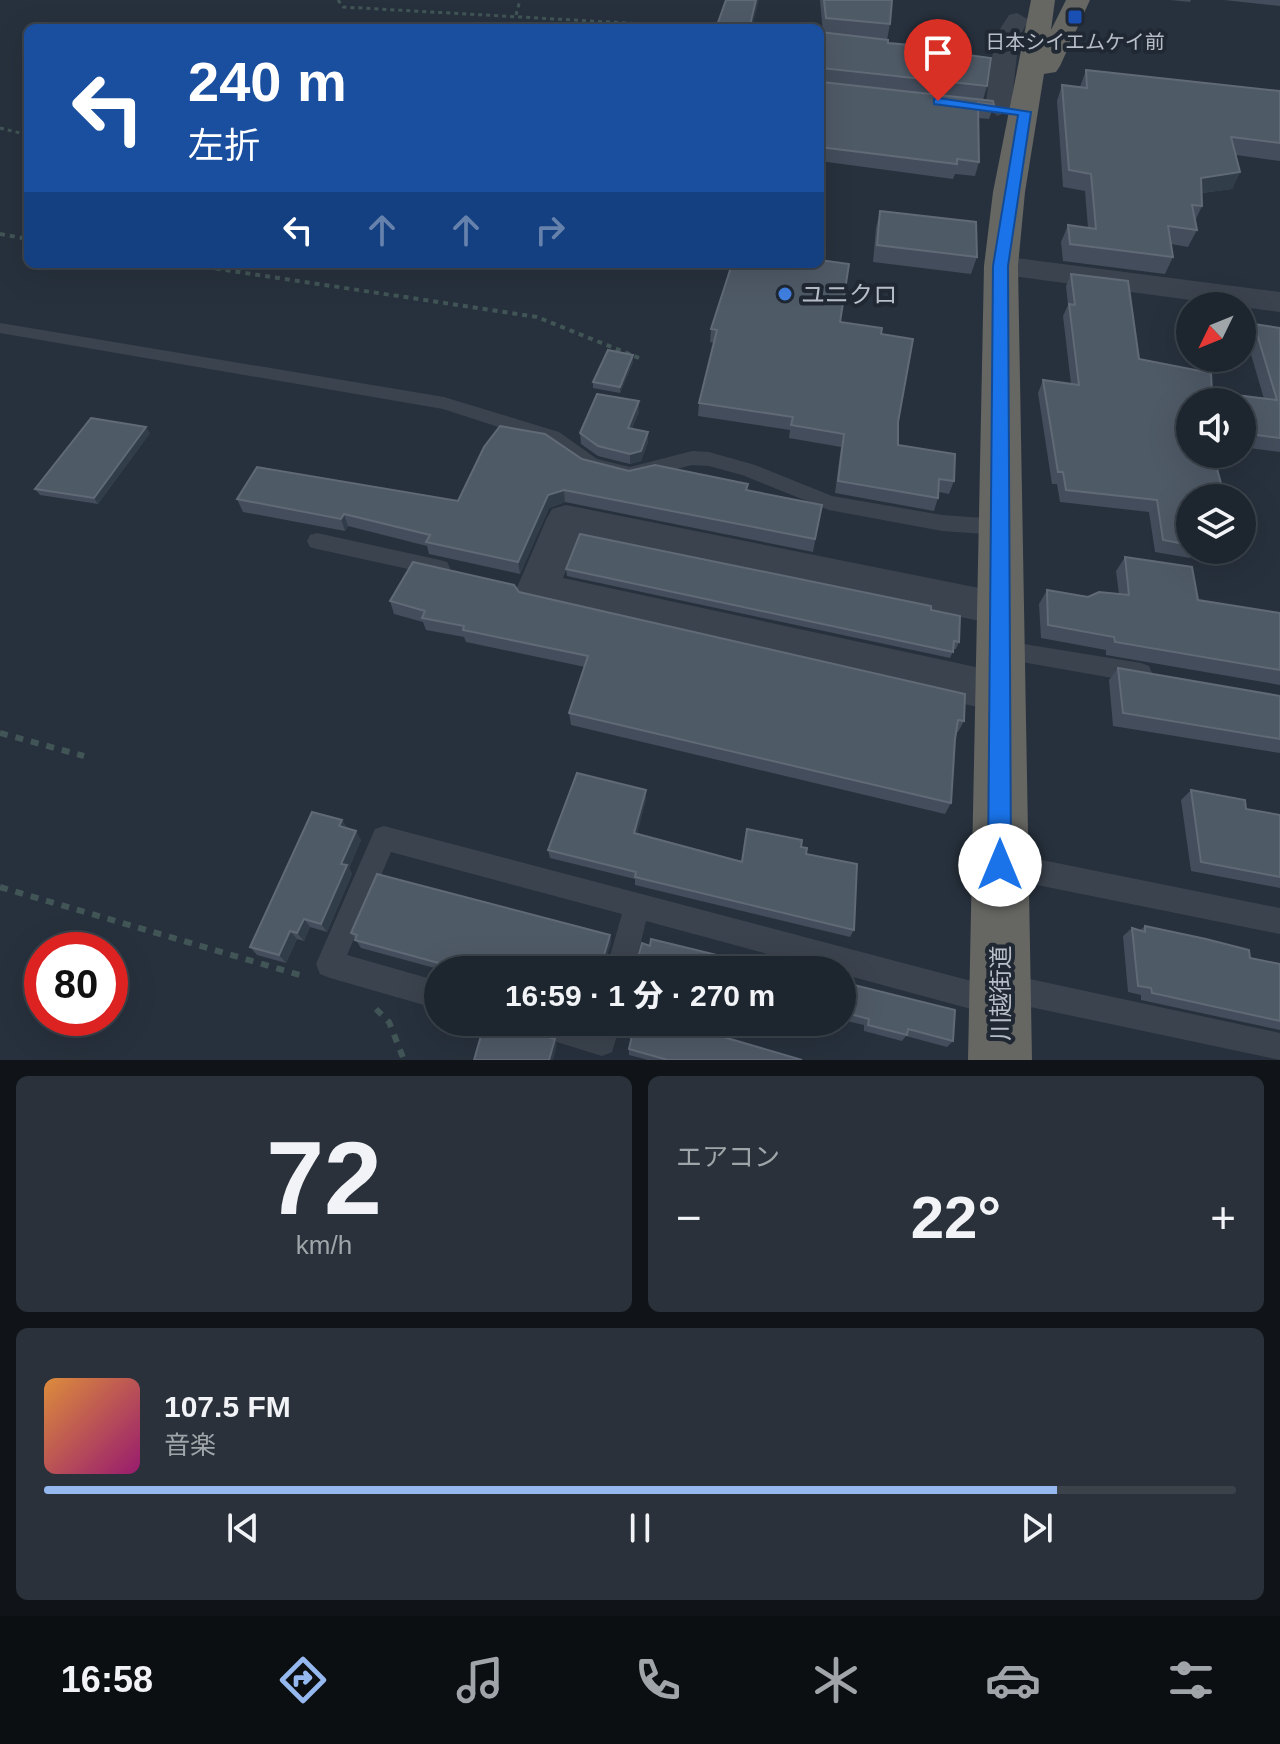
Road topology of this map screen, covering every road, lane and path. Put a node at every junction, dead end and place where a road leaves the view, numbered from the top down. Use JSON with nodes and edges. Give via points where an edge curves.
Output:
{"nodes":[{"id":1,"x":338,"y":0,"type":"edge"},
{"id":2,"x":520,"y":0,"type":"edge"},
{"id":3,"x":1043,"y":0,"type":"edge"},
{"id":4,"x":1078,"y":0,"type":"edge"},
{"id":5,"x":516,"y":15,"type":"junction"},
{"id":6,"x":1017,"y":20,"type":"junction"},
{"id":7,"x":636,"y":24,"type":"edge"},
{"id":8,"x":1002,"y":108,"type":"junction"},
{"id":9,"x":0,"y":128,"type":"edge"},
{"id":10,"x":24,"y":134,"type":"edge"},
{"id":11,"x":0,"y":234,"type":"edge"},
{"id":12,"x":24,"y":238,"type":"edge"},
{"id":13,"x":1001,"y":266,"type":"junction"},
{"id":14,"x":212,"y":268,"type":"edge"},
{"id":15,"x":1280,"y":302,"type":"edge"},
{"id":16,"x":0,"y":328,"type":"edge"},
{"id":17,"x":639,"y":358,"type":"dead end"},
{"id":18,"x":999,"y":527,"type":"junction"},
{"id":19,"x":317,"y":541,"type":"dead end"},
{"id":20,"x":464,"y":574,"type":"edge"},
{"id":21,"x":999,"y":649,"type":"junction"},
{"id":22,"x":1159,"y":676,"type":"edge"},
{"id":23,"x":0,"y":733,"type":"edge"},
{"id":24,"x":84,"y":756,"type":"dead end"},
{"id":25,"x":1000,"y":865,"type":"junction"},
{"id":26,"x":0,"y":887,"type":"edge"},
{"id":27,"x":637,"y":906,"type":"junction"},
{"id":28,"x":1280,"y":921,"type":"edge"},
{"id":29,"x":624,"y":956,"type":"edge"},
{"id":30,"x":318,"y":981,"type":"dead end"},
{"id":31,"x":424,"y":991,"type":"edge"},
{"id":32,"x":1000,"y":994,"type":"junction"},
{"id":33,"x":368,"y":1001,"type":"dead end"},
{"id":34,"x":582,"y":1036,"type":"edge"},
{"id":35,"x":604,"y":1036,"type":"edge"},
{"id":36,"x":1280,"y":1047,"type":"edge"},
{"id":37,"x":404,"y":1060,"type":"edge"},
{"id":38,"x":1000,"y":1060,"type":"edge"}],
"edges":[{"from":1,"to":5,"type":"path","via":[[343,7]]},
{"from":2,"to":5,"type":"path"},
{"from":3,"to":6,"type":"highway","name":"川越街道"},
{"from":4,"to":8,"type":"highway","name":"川越街道"},
{"from":5,"to":7,"type":"path"},
{"from":6,"to":8,"type":"highway","name":"川越街道"},
{"from":6,"to":8,"type":"street","via":[[996,59]]},
{"from":8,"to":13,"type":"highway","name":"川越街道"},
{"from":9,"to":10,"type":"path"},
{"from":11,"to":12,"type":"path"},
{"from":13,"to":15,"type":"street"},
{"from":13,"to":18,"type":"highway","name":"川越街道"},
{"from":14,"to":17,"type":"path","via":[[537,317]]},
{"from":16,"to":18,"type":"lane","via":[[444,403],[552,437],[591,464],[630,474],[692,458],[709,459],[829,503],[942,523]]},
{"from":18,"to":21,"type":"highway","name":"川越街道"},
{"from":19,"to":20,"type":"lane"},
{"from":21,"to":21,"type":"street","via":[[566,520],[530,589]]},
{"from":21,"to":22,"type":"lane"},
{"from":21,"to":25,"type":"highway","name":"川越街道"},
{"from":23,"to":24,"type":"path"},
{"from":25,"to":28,"type":"lane"},
{"from":25,"to":32,"type":"highway","name":"川越街道"},
{"from":26,"to":30,"type":"path"},
{"from":27,"to":29,"type":"lane"},
{"from":27,"to":31,"type":"lane","via":[[384,838],[330,964]]},
{"from":27,"to":32,"type":"lane"},
{"from":32,"to":36,"type":"lane"},
{"from":32,"to":38,"type":"highway","name":"川越街道"},
{"from":33,"to":37,"type":"path","via":[[389,1022]]},
{"from":34,"to":35,"type":"lane","via":[[602,1042]]}]}
